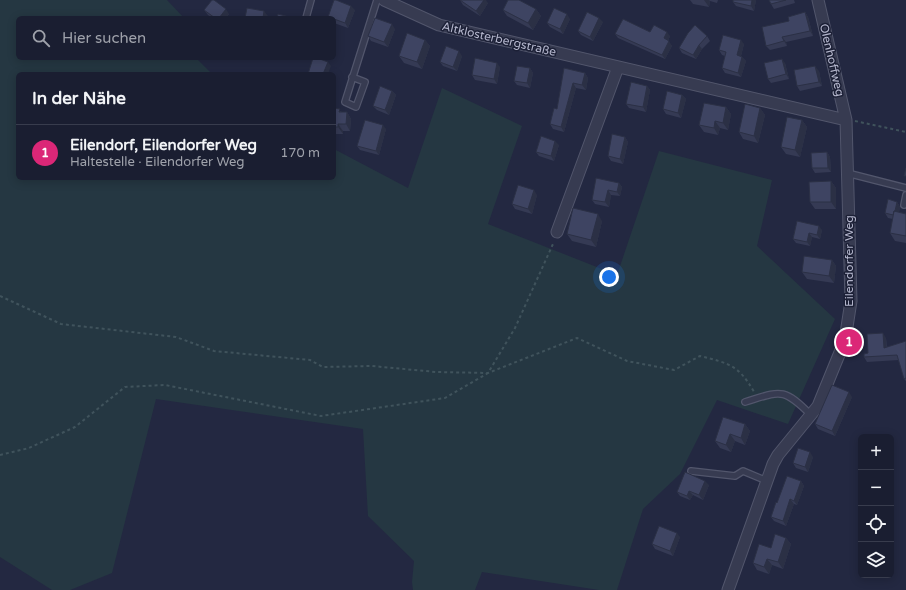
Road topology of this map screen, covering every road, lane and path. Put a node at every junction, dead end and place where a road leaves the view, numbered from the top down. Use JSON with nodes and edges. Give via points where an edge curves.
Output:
{"nodes":[{"id":1,"x":311,"y":0,"type":"edge"},
{"id":2,"x":377,"y":0,"type":"edge"},
{"id":3,"x":384,"y":0,"type":"edge"},
{"id":4,"x":818,"y":0,"type":"edge"},
{"id":5,"x":307,"y":16,"type":"edge"},
{"id":6,"x":618,"y":67,"type":"junction"},
{"id":7,"x":352,"y":77,"type":"junction"},
{"id":8,"x":846,"y":120,"type":"junction"},
{"id":9,"x":906,"y":132,"type":"edge"},
{"id":10,"x":848,"y":173,"type":"junction"},
{"id":11,"x":906,"y":188,"type":"edge"},
{"id":12,"x":906,"y":195,"type":"edge"},
{"id":13,"x":904,"y":205,"type":"dead end"},
{"id":14,"x":558,"y":232,"type":"dead end"},
{"id":15,"x":553,"y":244,"type":"dead end"},
{"id":16,"x":0,"y":296,"type":"edge"},
{"id":17,"x":488,"y":373,"type":"junction"},
{"id":18,"x":757,"y":398,"type":"junction"},
{"id":19,"x":745,"y":402,"type":"dead end"},
{"id":20,"x":811,"y":415,"type":"junction"},
{"id":21,"x":0,"y":455,"type":"edge"},
{"id":22,"x":691,"y":471,"type":"dead end"},
{"id":23,"x":767,"y":481,"type":"junction"},
{"id":24,"x":728,"y":590,"type":"edge"}],
"edges":[{"from":1,"to":5,"type":"lane"},
{"from":2,"to":7,"type":"lane"},
{"from":3,"to":6,"type":"street","name":"Altklosterbergstraße","via":[[439,26]]},
{"from":4,"to":8,"type":"street","name":"Olenhoffweg"},
{"from":6,"to":8,"type":"street","name":"Altklosterbergstraße","via":[[804,108]]},
{"from":6,"to":14,"type":"street"},
{"from":7,"to":7,"type":"lane","via":[[345,102],[356,107],[365,82]]},
{"from":8,"to":9,"type":"path"},
{"from":8,"to":10,"type":"street","name":"Eilendorfer Weg"},
{"from":10,"to":11,"type":"lane"},
{"from":10,"to":20,"type":"street","name":"Eilendorfer Weg","via":[[851,301],[845,340],[818,406]]},
{"from":12,"to":13,"type":"lane"},
{"from":15,"to":17,"type":"path","via":[[515,328]]},
{"from":16,"to":17,"type":"path","via":[[61,324],[176,337],[214,351],[310,360],[323,367],[372,366],[436,372]]},
{"from":17,"to":18,"type":"path","via":[[577,338],[627,361],[674,370],[700,356],[730,364],[747,380]]},
{"from":17,"to":21,"type":"path","via":[[445,398],[321,416],[165,385],[125,387],[75,427],[29,448]]},
{"from":18,"to":19,"type":"lane"},
{"from":18,"to":20,"type":"lane","via":[[776,392],[793,398]]},
{"from":20,"to":23,"type":"street","name":"Eilendorfer Weg","via":[[778,455]]},
{"from":22,"to":23,"type":"lane","via":[[735,476],[743,471]]},
{"from":23,"to":24,"type":"street","name":"Eilendorfer Weg"}]}
